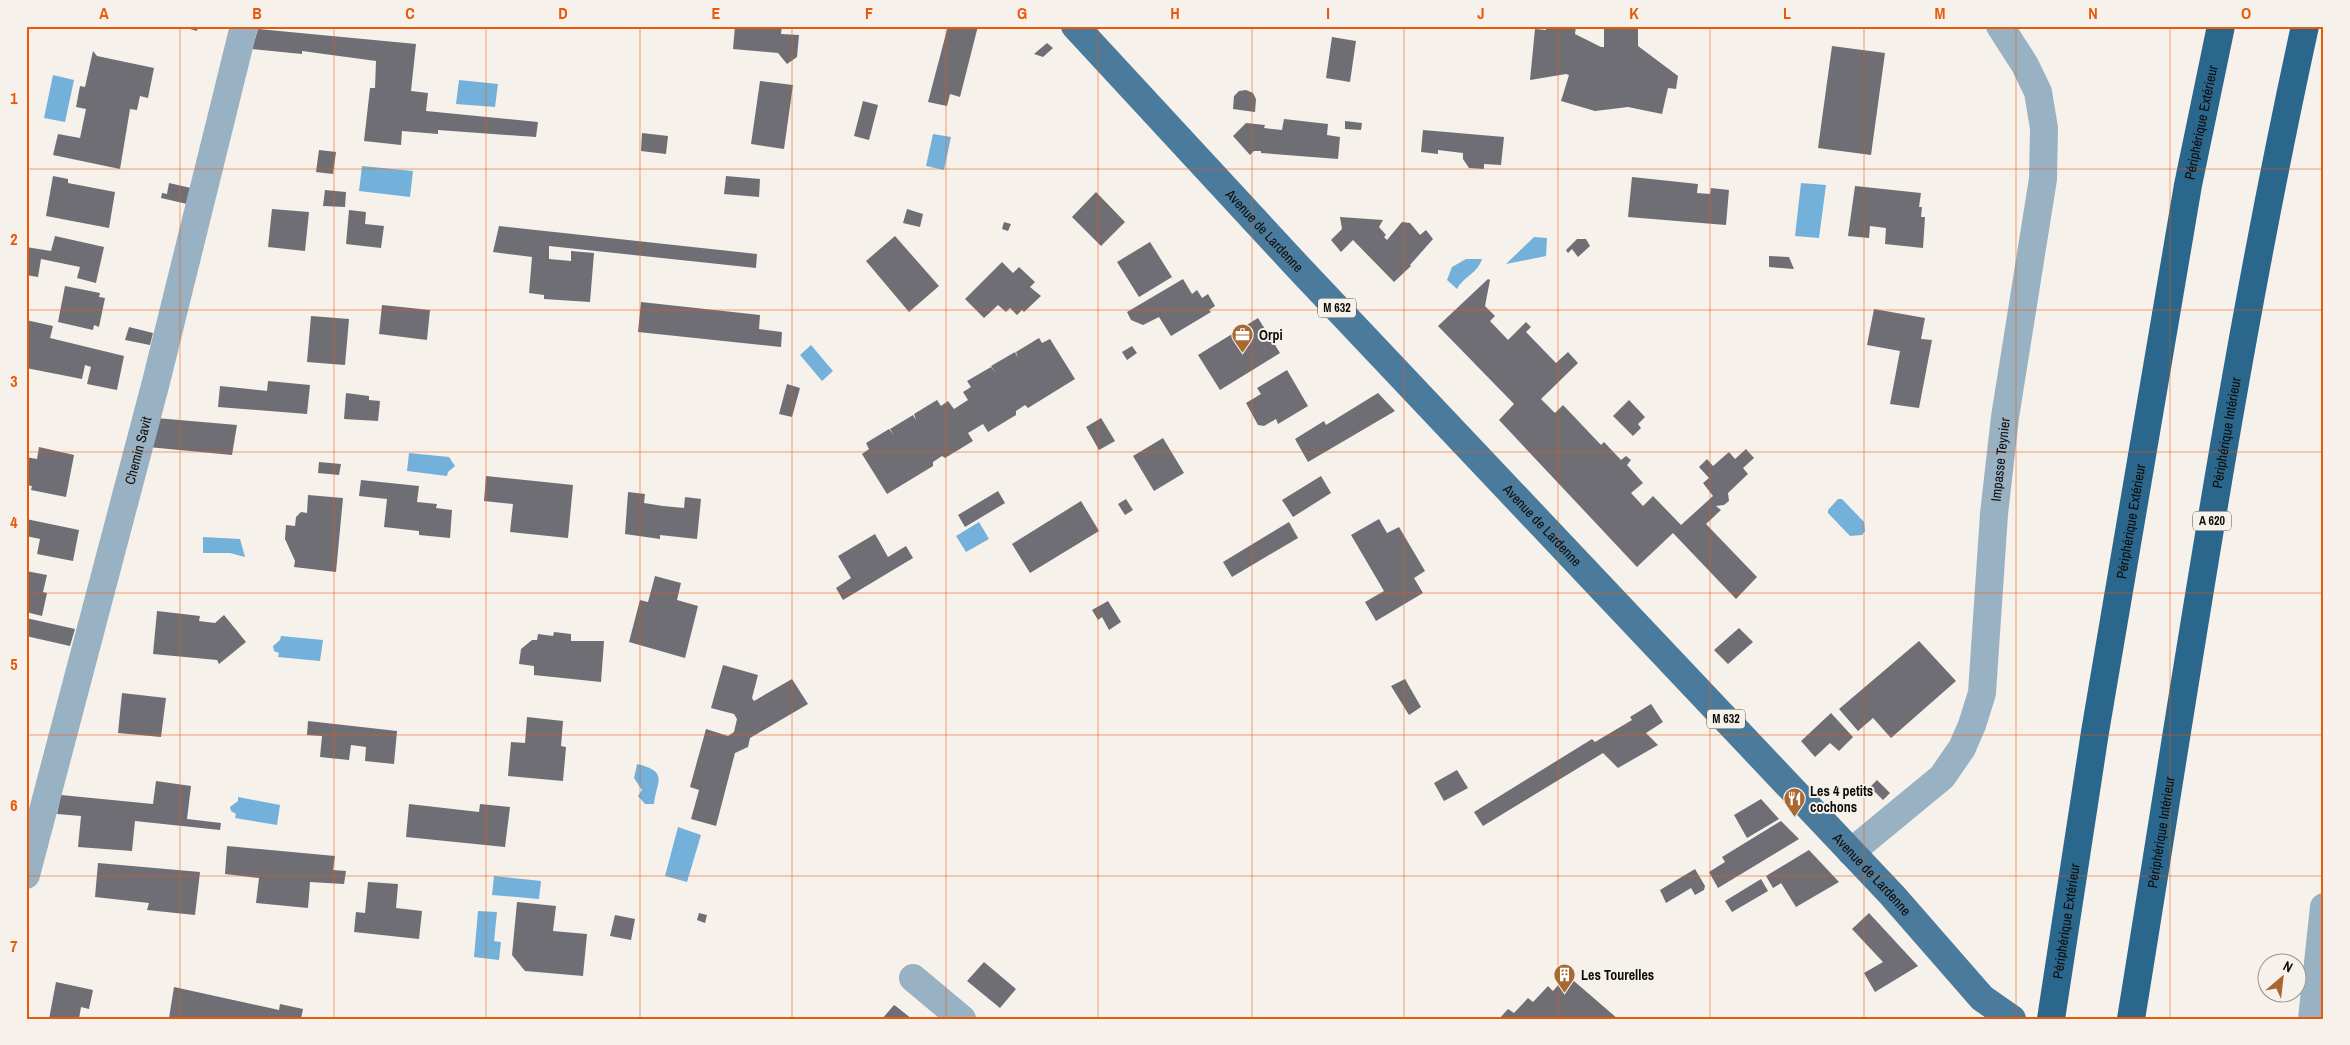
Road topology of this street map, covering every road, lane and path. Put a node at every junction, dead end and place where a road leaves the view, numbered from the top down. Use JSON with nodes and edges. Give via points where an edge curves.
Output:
{"nodes":[{"id":1,"x":244,"y":26,"type":"edge"},
{"id":2,"x":1075,"y":26,"type":"edge"},
{"id":3,"x":2000,"y":26,"type":"edge"},
{"id":4,"x":2221,"y":26,"type":"edge"},
{"id":5,"x":2305,"y":26,"type":"edge"},
{"id":6,"x":1851,"y":852,"type":"junction"},
{"id":7,"x":26,"y":875,"type":"edge"},
{"id":8,"x":2324,"y":907,"type":"edge"},
{"id":9,"x":913,"y":978,"type":"dead end"},
{"id":10,"x":962,"y":1019,"type":"edge"},
{"id":11,"x":2012,"y":1019,"type":"edge"},
{"id":12,"x":2051,"y":1019,"type":"edge"},
{"id":13,"x":2131,"y":1019,"type":"edge"},
{"id":14,"x":2312,"y":1019,"type":"edge"}],
"edges":[{"from":1,"to":7,"type":"street","name":"Chemin Savit","via":[[153,391]]},
{"from":2,"to":6,"type":"main road","name":"Avenue de Lardenne","number":"M 632"},
{"from":3,"to":6,"type":"street","name":"Impasse Teynier","via":[[2038,92],[2044,128],[2043,170],[2005,416],[1994,514],[1982,692],[1962,748],[1942,777]]},
{"from":4,"to":12,"type":"highway","name":"Périphérique Extérieur","via":[[2188,185],[2095,732]]},
{"from":5,"to":13,"type":"highway","name":"Périphérique Intérieur","number":"A 620","via":[[2224,444]]},
{"from":6,"to":11,"type":"main road","name":"Avenue de Lardenne","number":"M 632","via":[[1982,998]]},
{"from":8,"to":14,"type":"street"},
{"from":9,"to":10,"type":"street"}]}
